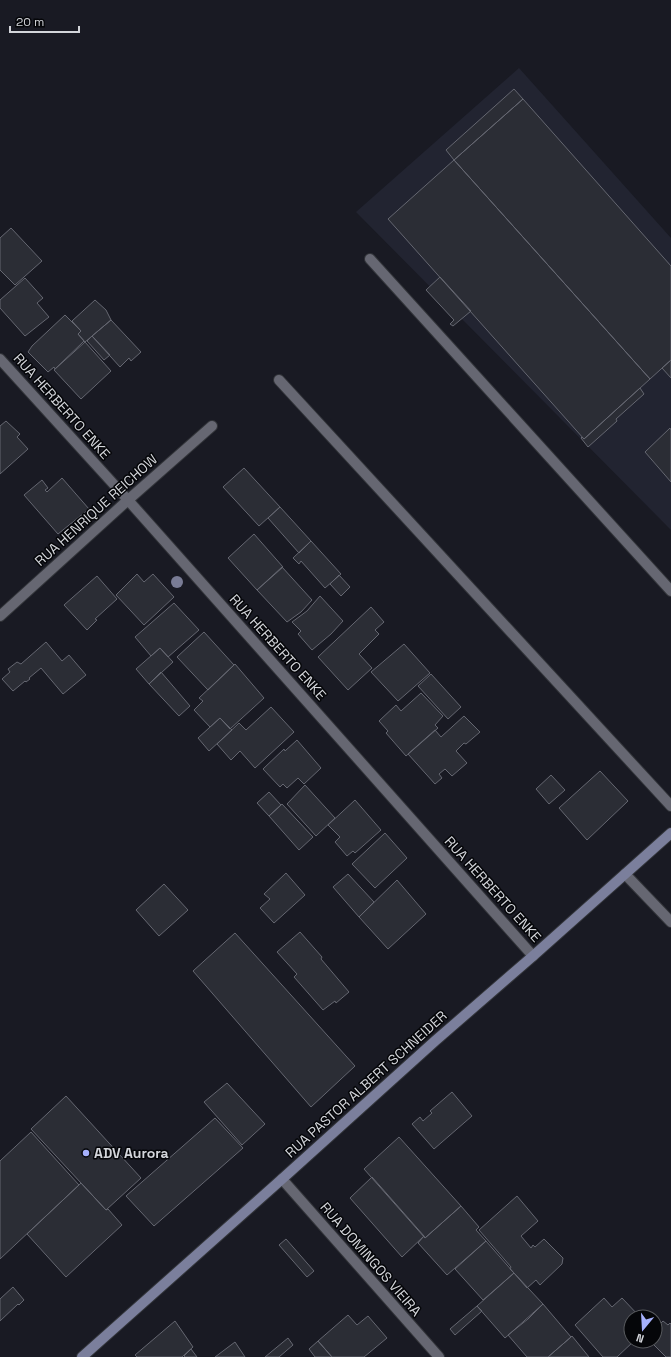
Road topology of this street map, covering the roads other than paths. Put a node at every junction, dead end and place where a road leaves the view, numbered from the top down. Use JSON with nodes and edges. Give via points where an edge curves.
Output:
{"nodes":[{"id":1,"x":370,"y":259,"type":"dead end"},
{"id":2,"x":0,"y":359,"type":"edge"},
{"id":3,"x":279,"y":380,"type":"dead end"},
{"id":4,"x":212,"y":426,"type":"dead end"},
{"id":5,"x":128,"y":500,"type":"junction"},
{"id":6,"x":671,"y":591,"type":"edge"},
{"id":7,"x":0,"y":616,"type":"edge"},
{"id":8,"x":671,"y":806,"type":"edge"},
{"id":9,"x":671,"y":834,"type":"edge"},
{"id":10,"x":625,"y":874,"type":"junction"},
{"id":11,"x":671,"y":922,"type":"edge"},
{"id":12,"x":533,"y":956,"type":"junction"},
{"id":13,"x":282,"y":1179,"type":"junction"},
{"id":14,"x":82,"y":1357,"type":"edge"},
{"id":15,"x":439,"y":1357,"type":"edge"}],
"edges":[{"from":1,"to":6,"type":"street"},
{"from":2,"to":5,"type":"street","name":"RUA HERBERTO ENKE"},
{"from":3,"to":8,"type":"street"},
{"from":4,"to":5,"type":"street","name":"RUA HENRIQUE REICHOW"},
{"from":5,"to":7,"type":"street","name":"RUA HENRIQUE REICHOW"},
{"from":5,"to":12,"type":"street","name":"RUA HERBERTO ENKE"},
{"from":9,"to":10,"type":"main road","name":"RUA PASTOR ALBERT SCHNEIDER"},
{"from":10,"to":11,"type":"street"},
{"from":10,"to":12,"type":"main road","name":"RUA PASTOR ALBERT SCHNEIDER"},
{"from":12,"to":13,"type":"main road","name":"RUA PASTOR ALBERT SCHNEIDER"},
{"from":13,"to":14,"type":"main road","name":"RUA PASTOR ALBERT SCHNEIDER"},
{"from":13,"to":15,"type":"street","name":"RUA DOMINGOS VIEIRA"}]}
